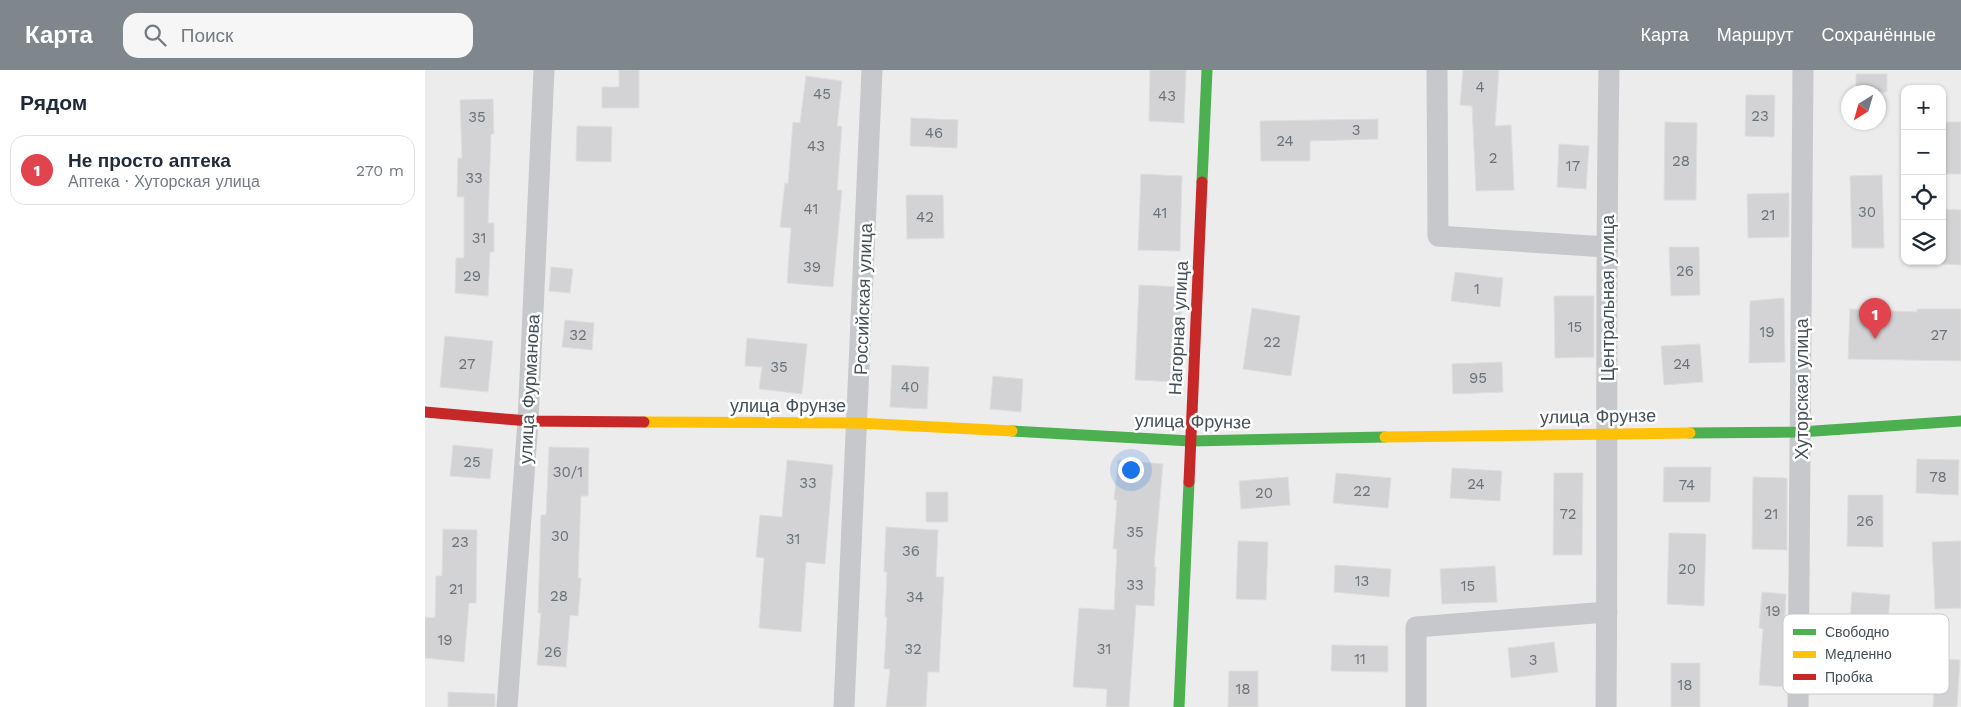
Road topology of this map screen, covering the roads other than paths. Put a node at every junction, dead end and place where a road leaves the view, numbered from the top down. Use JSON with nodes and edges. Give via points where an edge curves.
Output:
{"nodes":[{"id":1,"x":544,"y":70,"type":"edge"},
{"id":2,"x":872,"y":70,"type":"edge"},
{"id":3,"x":1207,"y":70,"type":"edge"},
{"id":4,"x":1437,"y":70,"type":"edge"},
{"id":5,"x":1609,"y":70,"type":"edge"},
{"id":6,"x":1803,"y":70,"type":"edge"},
{"id":7,"x":1605,"y":246,"type":"junction"},
{"id":8,"x":425,"y":412,"type":"edge"},
{"id":9,"x":528,"y":421,"type":"junction"},
{"id":10,"x":1961,"y":421,"type":"edge"},
{"id":11,"x":858,"y":422,"type":"junction"},
{"id":12,"x":1801,"y":432,"type":"junction"},
{"id":13,"x":1607,"y":433,"type":"junction"},
{"id":14,"x":1191,"y":440,"type":"junction"},
{"id":15,"x":1607,"y":612,"type":"junction"},
{"id":16,"x":1800,"y":614,"type":"edge"},
{"id":17,"x":1799,"y":694,"type":"edge"},
{"id":18,"x":507,"y":707,"type":"edge"},
{"id":19,"x":845,"y":707,"type":"edge"},
{"id":20,"x":1179,"y":707,"type":"edge"},
{"id":21,"x":1416,"y":707,"type":"edge"},
{"id":22,"x":1606,"y":707,"type":"edge"},
{"id":23,"x":1799,"y":707,"type":"edge"}],
"edges":[{"from":1,"to":9,"type":"street","name":"улица Фурманова"},
{"from":2,"to":11,"type":"street","name":"Российская улица"},
{"from":3,"to":14,"type":"street","name":"Нагорная улица"},
{"from":4,"to":7,"type":"street","via":[[1438,236]]},
{"from":5,"to":7,"type":"street","name":"Центральная улица"},
{"from":6,"to":12,"type":"street","name":"Хуторская улица"},
{"from":7,"to":13,"type":"street","name":"Центральная улица"},
{"from":8,"to":9,"type":"street","name":"улица Фрунзе"},
{"from":9,"to":11,"type":"street","name":"улица Фрунзе"},
{"from":9,"to":18,"type":"street","name":"улица Фурманова"},
{"from":10,"to":12,"type":"street","name":"улица Фрунзе"},
{"from":11,"to":14,"type":"street","name":"улица Фрунзе"},
{"from":11,"to":19,"type":"street","name":"Российская улица"},
{"from":12,"to":13,"type":"street","name":"улица Фрунзе"},
{"from":12,"to":16,"type":"street","name":"Хуторская улица"},
{"from":13,"to":14,"type":"street","name":"улица Фрунзе"},
{"from":13,"to":15,"type":"street","name":"Центральная улица"},
{"from":14,"to":20,"type":"street","name":"Нагорная улица"},
{"from":15,"to":21,"type":"street","via":[[1416,627]]},
{"from":15,"to":22,"type":"street","name":"Центральная улица"},
{"from":17,"to":23,"type":"street","name":"Хуторская улица"}]}
